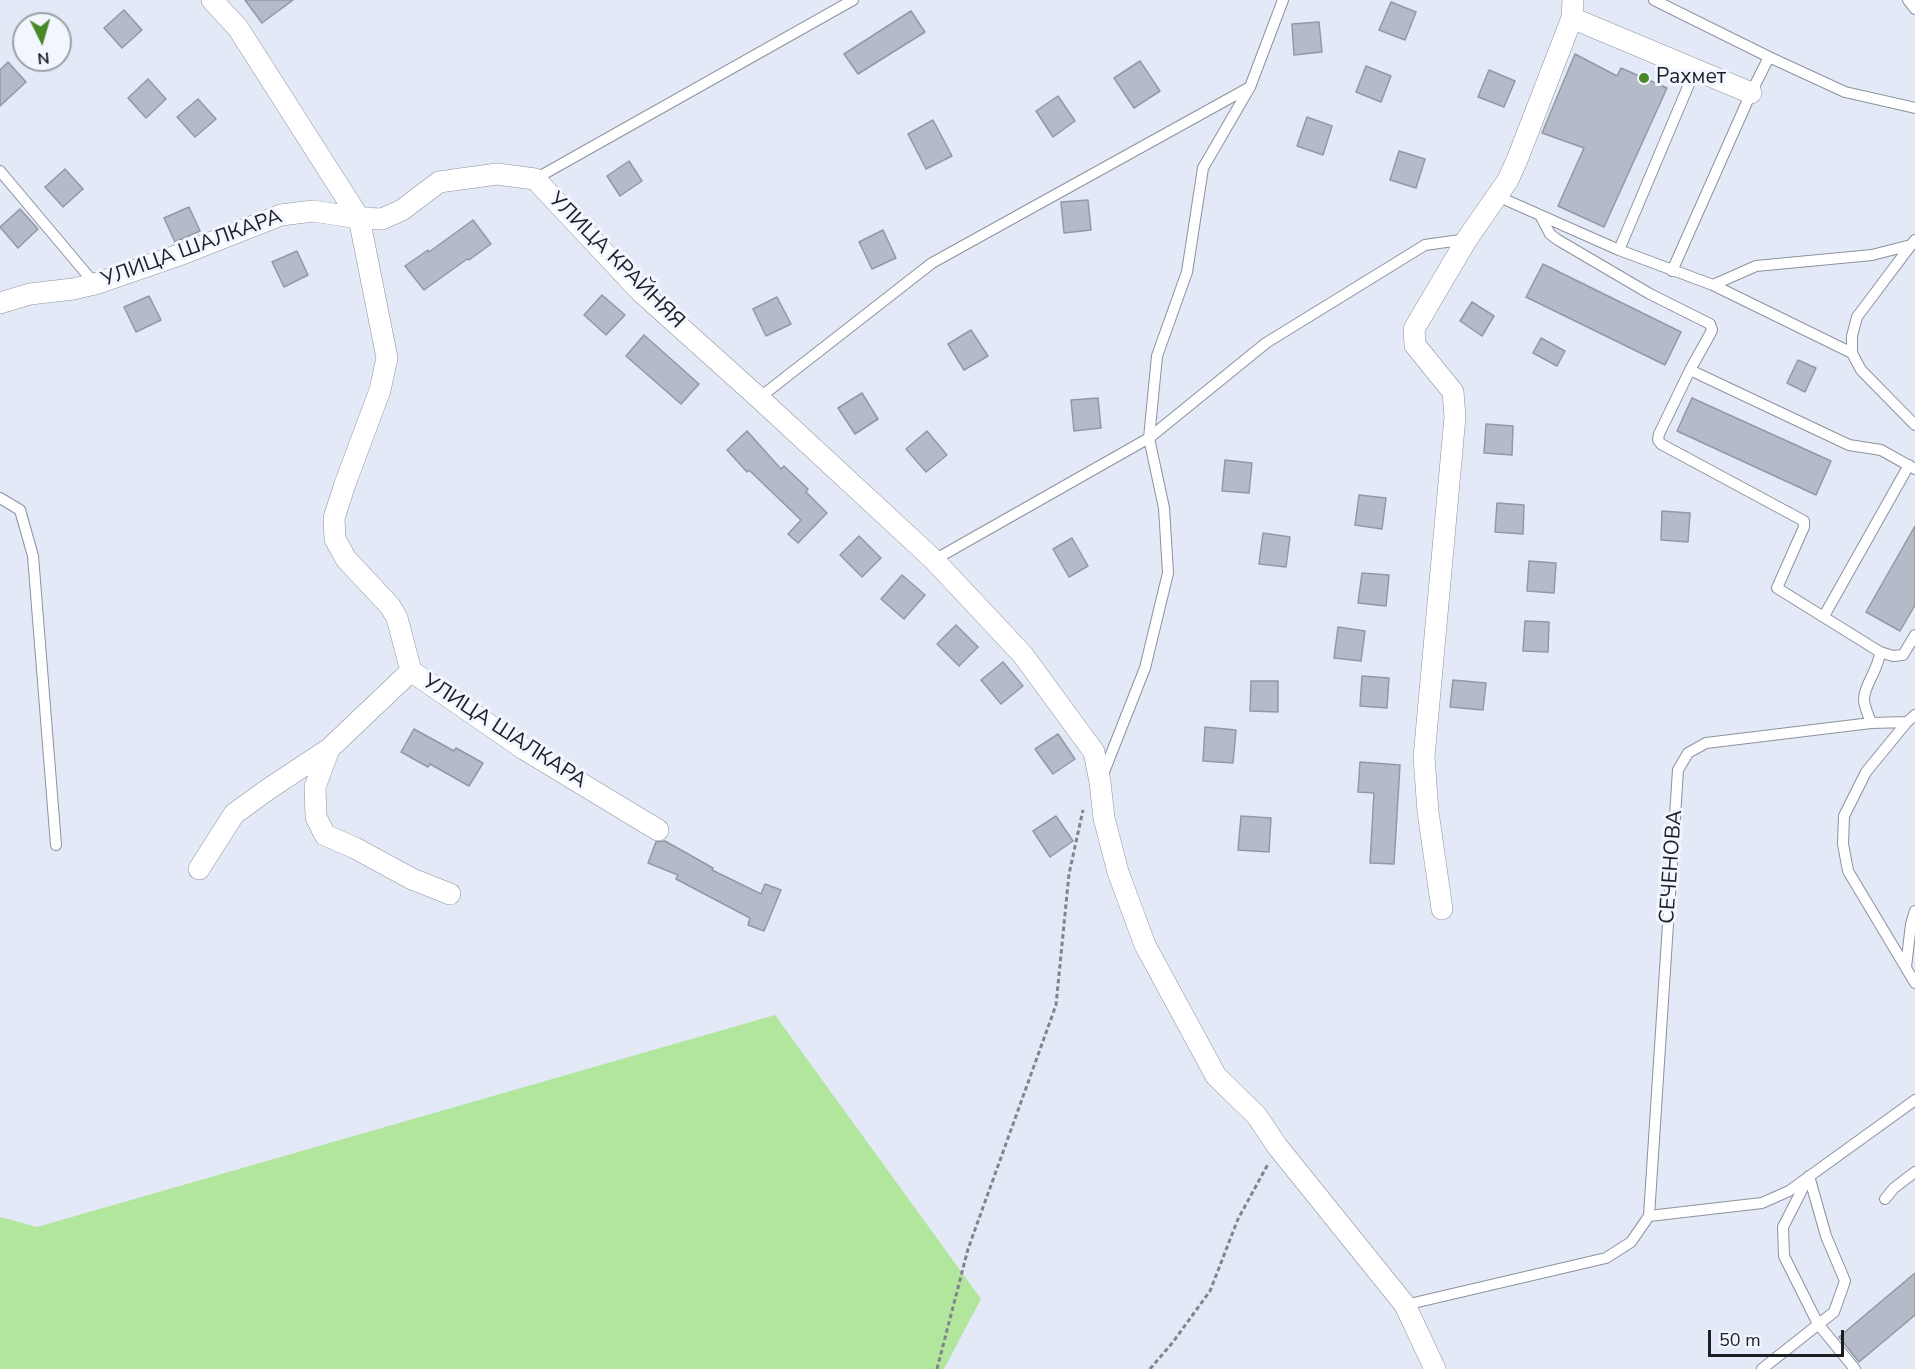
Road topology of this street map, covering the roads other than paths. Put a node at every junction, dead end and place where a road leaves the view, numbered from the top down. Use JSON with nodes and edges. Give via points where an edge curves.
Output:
{"nodes":[{"id":1,"x":212,"y":0,"type":"edge"},
{"id":2,"x":853,"y":0,"type":"edge"},
{"id":3,"x":1283,"y":0,"type":"edge"},
{"id":4,"x":1654,"y":0,"type":"edge"},
{"id":5,"x":1908,"y":0,"type":"edge"},
{"id":6,"x":1573,"y":9,"type":"edge"},
{"id":7,"x":1915,"y":9,"type":"edge"},
{"id":8,"x":1769,"y":57,"type":"junction"},
{"id":9,"x":1695,"y":70,"type":"junction"},
{"id":10,"x":1251,"y":87,"type":"junction"},
{"id":11,"x":1751,"y":93,"type":"junction"},
{"id":12,"x":1915,"y":108,"type":"edge"},
{"id":13,"x":0,"y":171,"type":"edge"},
{"id":14,"x":535,"y":179,"type":"junction"},
{"id":15,"x":1497,"y":196,"type":"junction"},
{"id":16,"x":1540,"y":215,"type":"junction"},
{"id":17,"x":359,"y":218,"type":"junction"},
{"id":18,"x":1467,"y":238,"type":"junction"},
{"id":19,"x":1913,"y":242,"type":"edge"},
{"id":20,"x":1619,"y":250,"type":"junction"},
{"id":21,"x":1672,"y":271,"type":"junction"},
{"id":22,"x":95,"y":285,"type":"junction"},
{"id":23,"x":1713,"y":285,"type":"junction"},
{"id":24,"x":0,"y":303,"type":"edge"},
{"id":25,"x":1852,"y":353,"type":"junction"},
{"id":26,"x":1690,"y":370,"type":"junction"},
{"id":27,"x":759,"y":398,"type":"junction"},
{"id":28,"x":1915,"y":425,"type":"edge"},
{"id":29,"x":1149,"y":438,"type":"junction"},
{"id":30,"x":1912,"y":467,"type":"edge"},
{"id":31,"x":0,"y":498,"type":"edge"},
{"id":32,"x":934,"y":561,"type":"junction"},
{"id":33,"x":1824,"y":616,"type":"junction"},
{"id":34,"x":1915,"y":636,"type":"edge"},
{"id":35,"x":1880,"y":652,"type":"junction"},
{"id":36,"x":411,"y":671,"type":"junction"},
{"id":37,"x":1911,"y":719,"type":"edge"},
{"id":38,"x":1871,"y":723,"type":"junction"},
{"id":39,"x":329,"y":749,"type":"junction"},
{"id":40,"x":1100,"y":782,"type":"junction"},
{"id":41,"x":658,"y":830,"type":"dead end"},
{"id":42,"x":56,"y":845,"type":"dead end"},
{"id":43,"x":199,"y":869,"type":"dead end"},
{"id":44,"x":450,"y":894,"type":"dead end"},
{"id":45,"x":1442,"y":909,"type":"dead end"},
{"id":46,"x":1915,"y":911,"type":"edge"},
{"id":47,"x":1906,"y":967,"type":"junction"},
{"id":48,"x":1915,"y":984,"type":"edge"},
{"id":49,"x":1915,"y":1100,"type":"edge"},
{"id":50,"x":1915,"y":1172,"type":"edge"},
{"id":51,"x":1809,"y":1176,"type":"junction"},
{"id":52,"x":1885,"y":1198,"type":"dead end"},
{"id":53,"x":1649,"y":1216,"type":"junction"},
{"id":54,"x":1405,"y":1305,"type":"junction"},
{"id":55,"x":1818,"y":1324,"type":"junction"},
{"id":56,"x":1435,"y":1369,"type":"edge"},
{"id":57,"x":1762,"y":1369,"type":"edge"},
{"id":58,"x":1855,"y":1369,"type":"edge"}],
"edges":[{"from":1,"to":17,"type":"street","via":[[238,28]]},
{"from":2,"to":14,"type":"lane"},
{"from":3,"to":10,"type":"lane"},
{"from":4,"to":8,"type":"lane"},
{"from":5,"to":7,"type":"lane"},
{"from":6,"to":9,"type":"street"},
{"from":6,"to":15,"type":"street","via":[[1517,160]]},
{"from":8,"to":11,"type":"lane"},
{"from":8,"to":12,"type":"lane","via":[[1845,92]]},
{"from":9,"to":11,"type":"street"},
{"from":9,"to":20,"type":"lane"},
{"from":10,"to":27,"type":"lane","via":[[932,263]]},
{"from":10,"to":29,"type":"lane","via":[[1203,168],[1187,272],[1157,356]]},
{"from":11,"to":21,"type":"lane"},
{"from":13,"to":22,"type":"lane"},
{"from":14,"to":17,"type":"street","name":"УЛИЦА КРАЙНЯЯ","via":[[497,174],[439,182],[402,210],[382,219]]},
{"from":14,"to":27,"type":"street","name":"УЛИЦА КРАЙНЯЯ","via":[[640,292]]},
{"from":15,"to":16,"type":"lane"},
{"from":15,"to":18,"type":"street"},
{"from":16,"to":20,"type":"lane"},
{"from":16,"to":26,"type":"lane","via":[[1558,240],[1710,324],[1712,330]]},
{"from":17,"to":22,"type":"street","name":"УЛИЦА ШАЛКАРА","via":[[313,211],[281,215]]},
{"from":17,"to":36,"type":"street","name":"УЛИЦА ШАЛКАРА","via":[[387,358],[380,390],[334,518],[335,539],[346,559],[397,618]]},
{"from":18,"to":29,"type":"lane","via":[[1425,245],[1266,343]]},
{"from":18,"to":45,"type":"street","via":[[1414,329],[1415,345],[1453,392],[1455,417],[1424,757]]},
{"from":19,"to":23,"type":"lane","via":[[1872,255],[1756,266]]},
{"from":19,"to":25,"type":"lane","via":[[1857,317]]},
{"from":20,"to":21,"type":"lane"},
{"from":21,"to":23,"type":"lane"},
{"from":22,"to":24,"type":"street","name":"УЛИЦА ШАЛКАРА","via":[[30,294]]},
{"from":23,"to":25,"type":"lane"},
{"from":25,"to":28,"type":"lane","via":[[1861,370]]},
{"from":26,"to":30,"type":"lane","via":[[1849,445],[1881,450]]},
{"from":26,"to":33,"type":"lane","via":[[1658,440],[1804,521],[1777,588]]},
{"from":27,"to":32,"type":"street","name":"УЛИЦА КРАЙНЯЯ"},
{"from":29,"to":32,"type":"lane"},
{"from":29,"to":40,"type":"lane","via":[[1164,508],[1168,573],[1145,668]]},
{"from":30,"to":33,"type":"lane"},
{"from":31,"to":42,"type":"lane","via":[[20,510],[33,556]]},
{"from":32,"to":40,"type":"street","name":"УЛИЦА КРАЙНЯЯ","via":[[1023,655],[1094,752]]},
{"from":33,"to":35,"type":"lane"},
{"from":34,"to":35,"type":"lane","via":[[1902,655]]},
{"from":35,"to":38,"type":"lane","via":[[1865,694]]},
{"from":36,"to":39,"type":"street"},
{"from":36,"to":41,"type":"street","name":"УЛИЦА ШАЛКАРА","via":[[524,749]]},
{"from":37,"to":38,"type":"lane","name":"СЕЧЕНОВА"},
{"from":37,"to":47,"type":"lane","via":[[1866,772],[1844,816],[1843,844],[1848,871]]},
{"from":38,"to":53,"type":"lane","name":"СЕЧЕНОВА","via":[[1706,743],[1688,753],[1678,770]]},
{"from":39,"to":43,"type":"street","via":[[234,814]]},
{"from":39,"to":44,"type":"street","via":[[315,787],[316,817],[325,835]]},
{"from":40,"to":54,"type":"street","name":"УЛИЦА КРАЙНЯЯ","via":[[1104,818],[1118,872],[1144,945],[1216,1076],[1257,1116]]},
{"from":46,"to":47,"type":"lane"},
{"from":47,"to":48,"type":"lane"},
{"from":49,"to":51,"type":"lane"},
{"from":50,"to":52,"type":"lane"},
{"from":51,"to":53,"type":"lane","via":[[1789,1191],[1762,1203]]},
{"from":51,"to":55,"type":"lane","via":[[1783,1227],[1784,1256]]},
{"from":51,"to":55,"type":"lane","via":[[1826,1236],[1845,1281],[1834,1312]]},
{"from":53,"to":54,"type":"lane","via":[[1631,1242],[1606,1258]]},
{"from":54,"to":56,"type":"street","name":"УЛИЦА КРАЙНЯЯ"},
{"from":55,"to":57,"type":"lane"},
{"from":55,"to":58,"type":"lane"}]}
